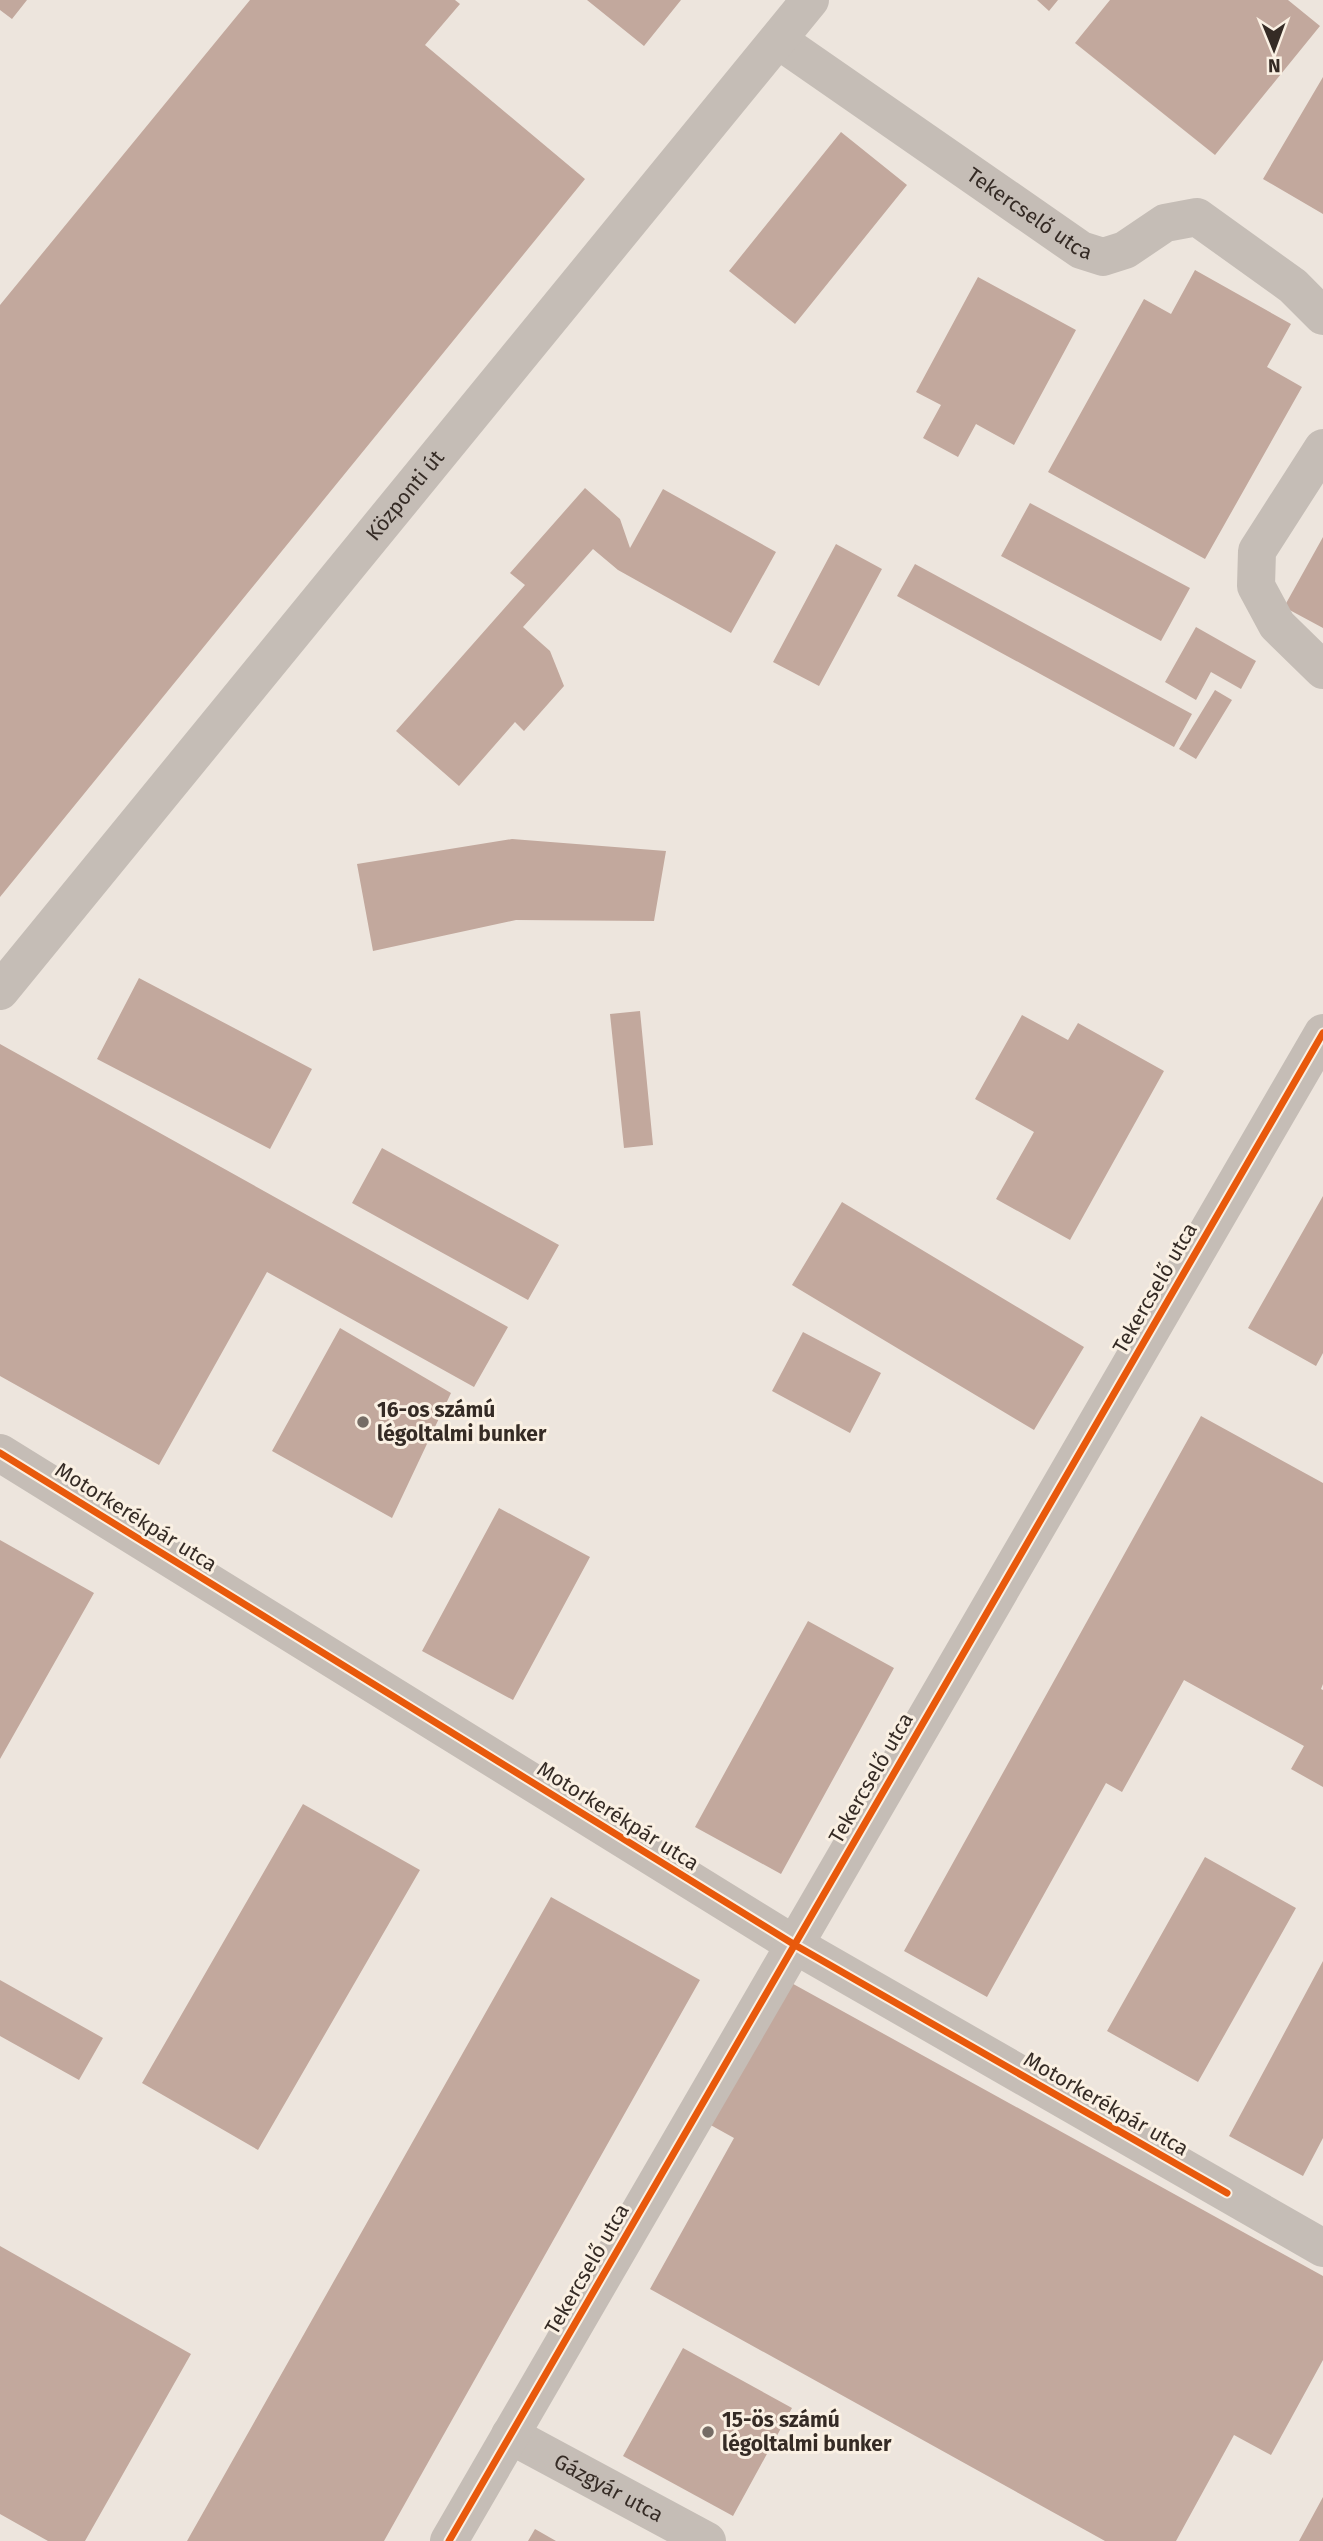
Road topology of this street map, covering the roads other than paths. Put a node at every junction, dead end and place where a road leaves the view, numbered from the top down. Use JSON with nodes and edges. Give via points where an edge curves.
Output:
{"nodes":[{"id":1,"x":810,"y":0,"type":"edge"},
{"id":2,"x":778,"y":40,"type":"junction"},
{"id":3,"x":1323,"y":316,"type":"edge"},
{"id":4,"x":1323,"y":448,"type":"edge"},
{"id":5,"x":1323,"y":670,"type":"edge"},
{"id":6,"x":0,"y":991,"type":"edge"},
{"id":7,"x":1323,"y":1033,"type":"edge"},
{"id":8,"x":0,"y":1453,"type":"edge"},
{"id":9,"x":795,"y":1945,"type":"junction"},
{"id":10,"x":1323,"y":2248,"type":"edge"},
{"id":11,"x":510,"y":2435,"type":"junction"},
{"id":12,"x":449,"y":2541,"type":"edge"},
{"id":13,"x":707,"y":2541,"type":"edge"}],
"edges":[{"from":1,"to":2,"type":"street","name":"Központi út"},
{"from":2,"to":3,"type":"street","name":"Tekercselő utca","via":[[1081,250],[1103,257],[1125,250],[1164,223],[1197,217],[1293,286]]},
{"from":2,"to":6,"type":"street","name":"Központi út"},
{"from":4,"to":5,"type":"street","via":[[1257,551],[1256,586],[1277,625]]},
{"from":7,"to":9,"type":"street","name":"Tekercselő utca"},
{"from":8,"to":9,"type":"street","name":"Motorkerékpár utca"},
{"from":9,"to":10,"type":"street","name":"Motorkerékpár utca"},
{"from":9,"to":11,"type":"street","name":"Tekercselő utca"},
{"from":11,"to":12,"type":"street","name":"Tekercselő utca"},
{"from":11,"to":13,"type":"street","name":"Gázgyár utca"}]}
